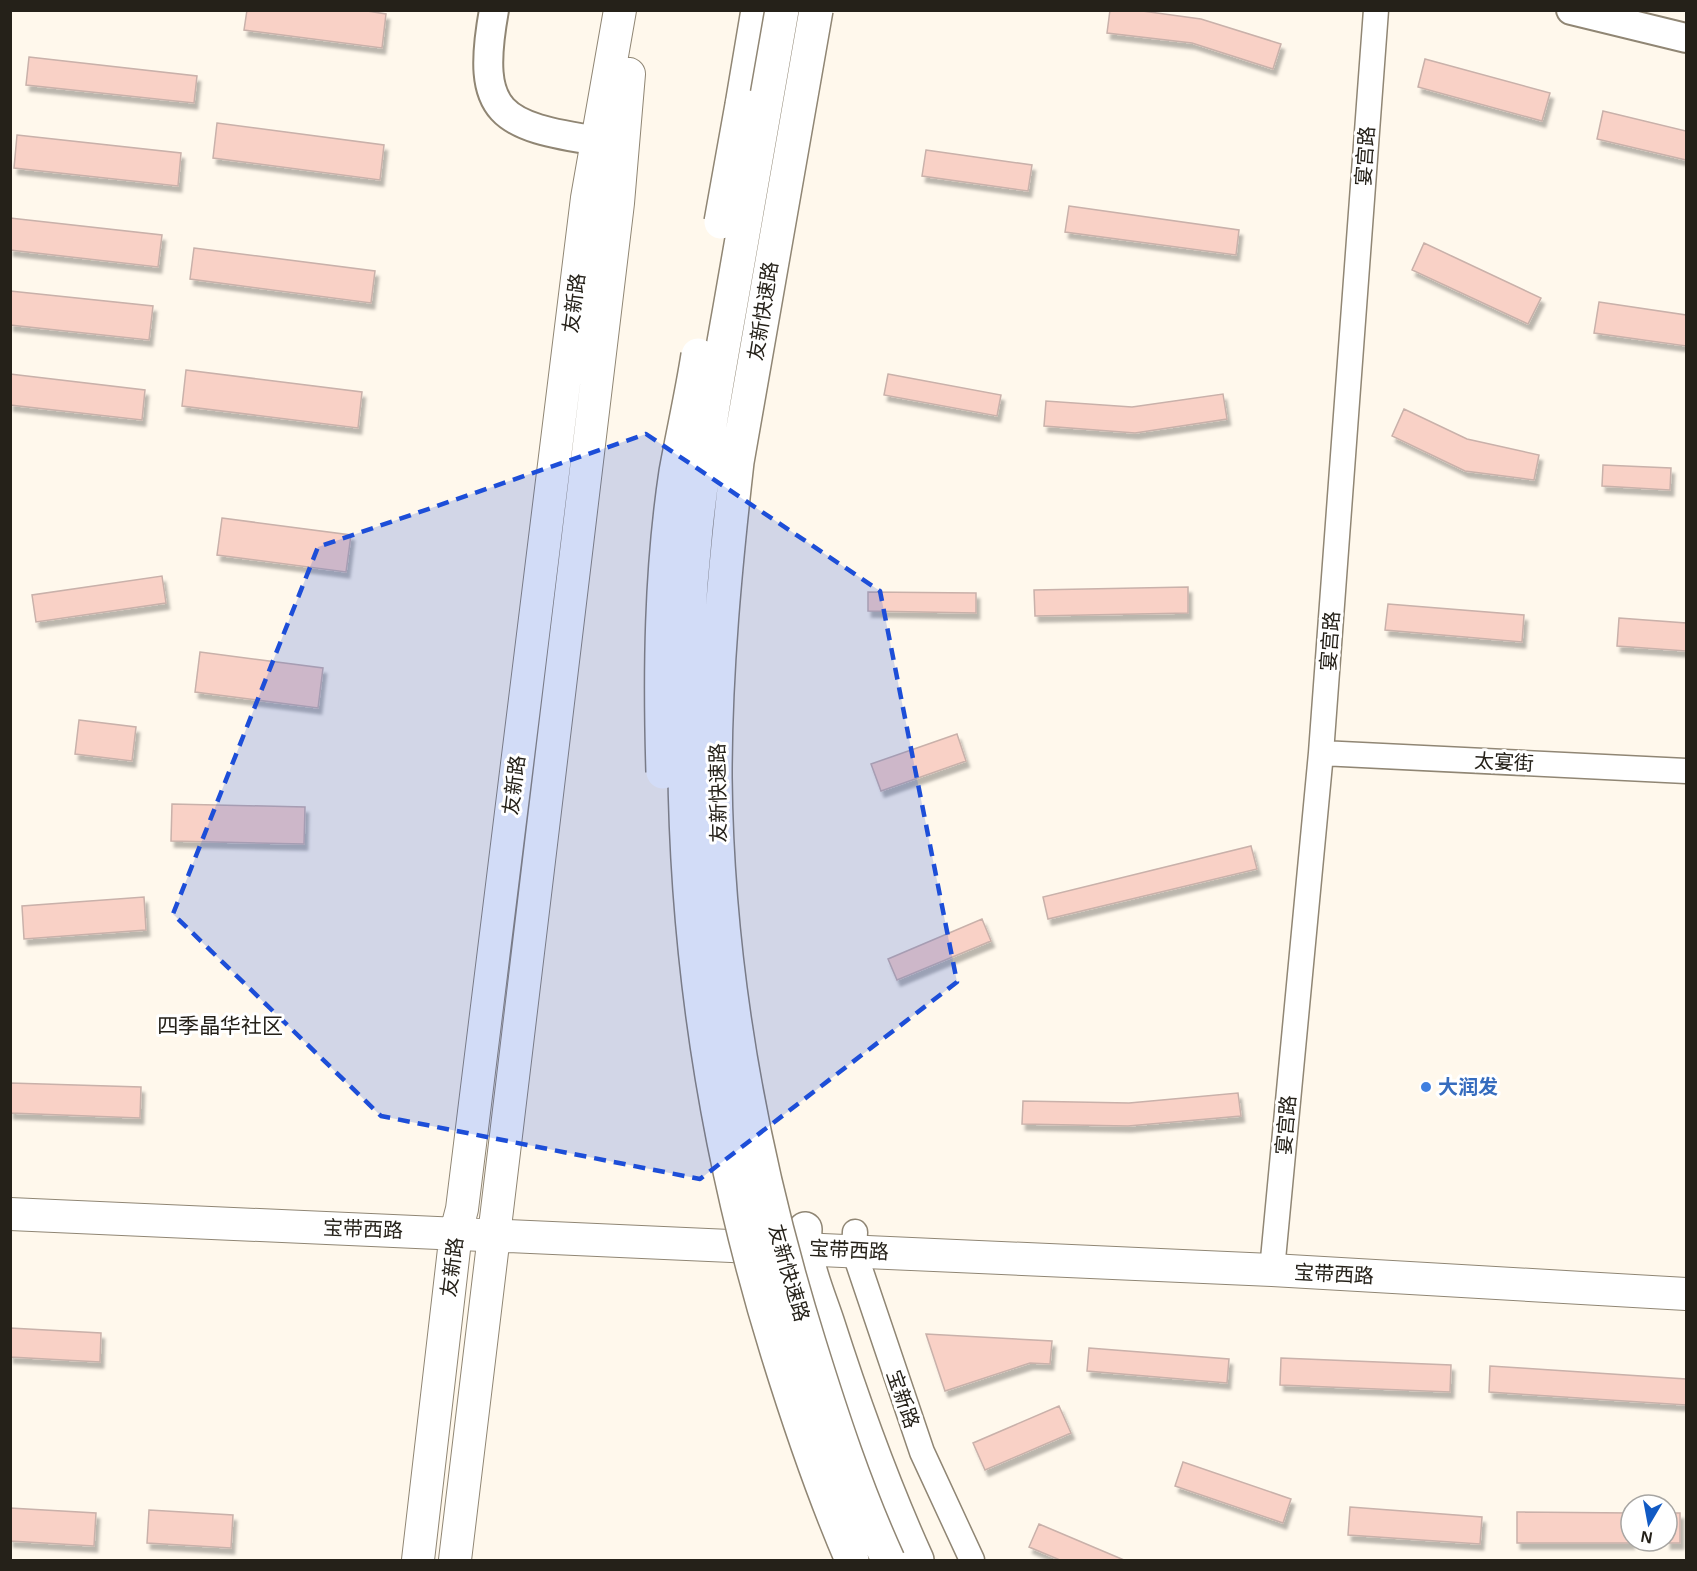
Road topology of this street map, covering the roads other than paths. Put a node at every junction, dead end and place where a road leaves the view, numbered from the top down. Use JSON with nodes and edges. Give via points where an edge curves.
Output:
{"nodes":[{"id":1,"x":494,"y":10,"type":"edge"},
{"id":2,"x":620,"y":10,"type":"edge"},
{"id":3,"x":639,"y":10,"type":"edge"},
{"id":4,"x":758,"y":10,"type":"edge"},
{"id":5,"x":782,"y":10,"type":"edge"},
{"id":6,"x":816,"y":10,"type":"edge"},
{"id":7,"x":1376,"y":10,"type":"edge"},
{"id":8,"x":1571,"y":10,"type":"edge"},
{"id":9,"x":1653,"y":10,"type":"edge"},
{"id":10,"x":1686,"y":18,"type":"edge"},
{"id":11,"x":1686,"y":38,"type":"edge"},
{"id":12,"x":618,"y":86,"type":"junction"},
{"id":13,"x":598,"y":141,"type":"junction"},
{"id":14,"x":1321,"y":753,"type":"junction"},
{"id":15,"x":1686,"y":771,"type":"edge"},
{"id":16,"x":711,"y":1077,"type":"junction"},
{"id":17,"x":10,"y":1196,"type":"edge"},
{"id":18,"x":10,"y":1214,"type":"edge"},
{"id":19,"x":458,"y":1223,"type":"junction"},
{"id":20,"x":495,"y":1225,"type":"junction"},
{"id":21,"x":804,"y":1238,"type":"junction"},
{"id":22,"x":855,"y":1241,"type":"junction"},
{"id":23,"x":1273,"y":1261,"type":"junction"},
{"id":24,"x":1686,"y":1275,"type":"edge"},
{"id":25,"x":1686,"y":1294,"type":"edge"},
{"id":26,"x":418,"y":1560,"type":"edge"},
{"id":27,"x":455,"y":1560,"type":"edge"},
{"id":28,"x":852,"y":1560,"type":"edge"},
{"id":29,"x":888,"y":1560,"type":"edge"},
{"id":30,"x":917,"y":1560,"type":"edge"},
{"id":31,"x":972,"y":1560,"type":"edge"}],
"edges":[{"from":1,"to":13,"type":"main road","via":[[486,65],[500,105],[527,127]]},
{"from":2,"to":12,"type":"main road","name":"友新路"},
{"from":3,"to":12,"type":"main road","name":"友新路"},
{"from":4,"to":16,"type":"highway","bridge":true,"via":[[676,472],[662,647],[669,895]]},
{"from":5,"to":16,"type":"highway","name":"友新快速路","bridge":true,"via":[[705,454],[689,617],[685,692],[688,862],[694,963]]},
{"from":6,"to":29,"type":"highway","name":"友新快速路","bridge":true,"via":[[737,462],[718,694],[718,843],[741,1072],[760,1165],[785,1267],[826,1399]]},
{"from":7,"to":14,"type":"street","name":"宴宫路"},
{"from":8,"to":11,"type":"main road"},
{"from":9,"to":10,"type":"main road"},
{"from":12,"to":13,"type":"main road","name":"友新路"},
{"from":12,"to":20,"type":"main road","name":"友新路","via":[[618,203]]},
{"from":13,"to":19,"type":"main road","name":"友新路","via":[[587,198]]},
{"from":14,"to":15,"type":"street","name":"太宴街"},
{"from":14,"to":23,"type":"street","name":"宴宫路"},
{"from":16,"to":28,"type":"highway","name":"友新快速路","bridge":true,"via":[[752,1270],[793,1403]]},
{"from":17,"to":19,"type":"main road","name":"宝带西路"},
{"from":18,"to":19,"type":"main road","name":"宝带西路"},
{"from":19,"to":20,"type":"main road","name":"宝带西路"},
{"from":19,"to":26,"type":"main road","name":"友新路"},
{"from":20,"to":21,"type":"main road","name":"宝带西路"},
{"from":20,"to":27,"type":"main road","name":"友新路"},
{"from":21,"to":22,"type":"main road","name":"宝带西路"},
{"from":21,"to":30,"type":"highway","via":[[855,1406]]},
{"from":22,"to":23,"type":"main road","name":"宝带西路"},
{"from":22,"to":31,"type":"street","name":"宝新路","via":[[922,1452]]},
{"from":23,"to":24,"type":"main road","name":"宝带西路"},
{"from":23,"to":25,"type":"main road","name":"宝带西路"}]}
